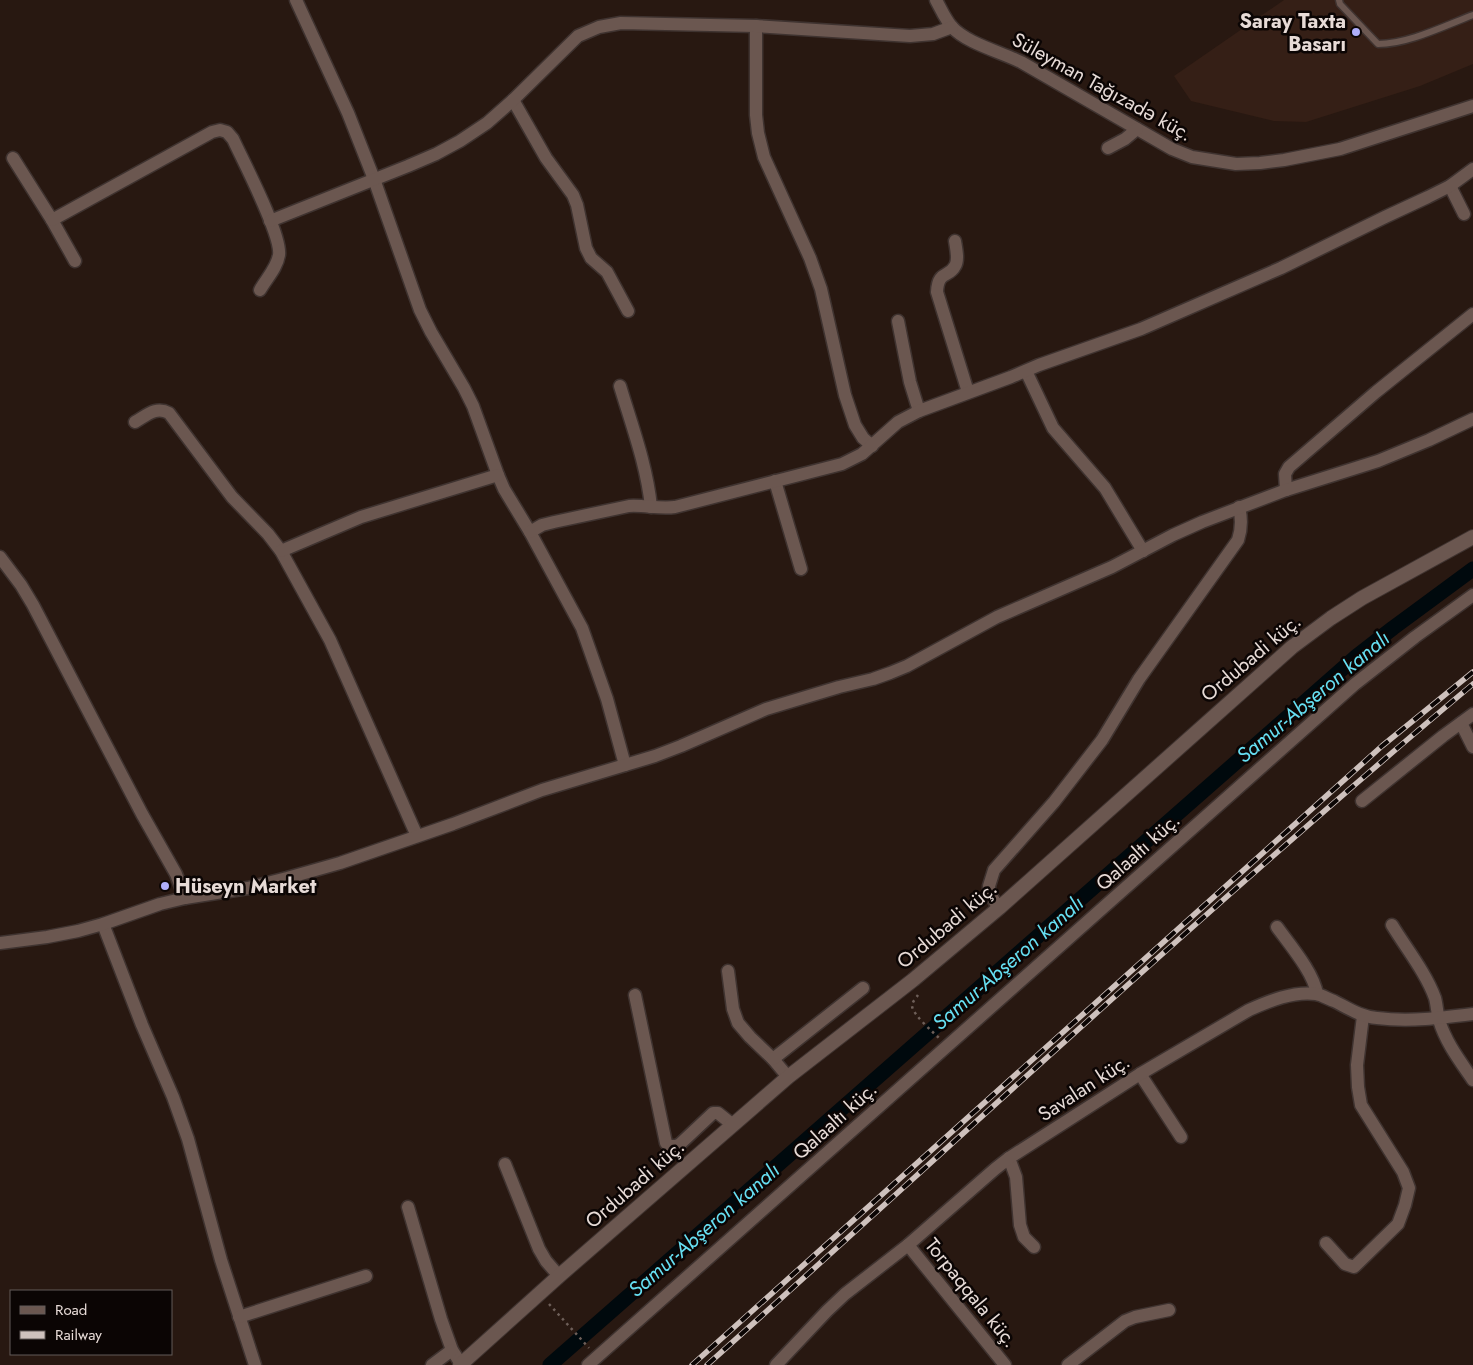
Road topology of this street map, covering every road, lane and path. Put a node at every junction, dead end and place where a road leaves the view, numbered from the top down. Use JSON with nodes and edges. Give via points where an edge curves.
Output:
{"nodes":[{"id":1,"x":296,"y":0,"type":"edge"},
{"id":2,"x":936,"y":0,"type":"edge"},
{"id":3,"x":1339,"y":0,"type":"edge"},
{"id":4,"x":1473,"y":15,"type":"edge"},
{"id":5,"x":756,"y":26,"type":"junction"},
{"id":6,"x":952,"y":27,"type":"junction"},
{"id":7,"x":513,"y":100,"type":"junction"},
{"id":8,"x":1473,"y":106,"type":"edge"},
{"id":9,"x":1138,"y":129,"type":"junction"},
{"id":10,"x":1108,"y":148,"type":"dead end"},
{"id":11,"x":12,"y":158,"type":"dead end"},
{"id":12,"x":1473,"y":169,"type":"edge"},
{"id":13,"x":374,"y":179,"type":"junction"},
{"id":14,"x":1450,"y":186,"type":"junction"},
{"id":15,"x":1464,"y":214,"type":"dead end"},
{"id":16,"x":52,"y":220,"type":"junction"},
{"id":17,"x":270,"y":221,"type":"junction"},
{"id":18,"x":955,"y":241,"type":"dead end"},
{"id":19,"x":75,"y":261,"type":"dead end"},
{"id":20,"x":260,"y":290,"type":"dead end"},
{"id":21,"x":628,"y":311,"type":"dead end"},
{"id":22,"x":1473,"y":314,"type":"edge"},
{"id":23,"x":898,"y":321,"type":"dead end"},
{"id":24,"x":1026,"y":371,"type":"junction"},
{"id":25,"x":620,"y":386,"type":"dead end"},
{"id":26,"x":968,"y":392,"type":"junction"},
{"id":27,"x":919,"y":411,"type":"junction"},
{"id":28,"x":1473,"y":419,"type":"edge"},
{"id":29,"x":135,"y":422,"type":"dead end"},
{"id":30,"x":872,"y":446,"type":"junction"},
{"id":31,"x":498,"y":475,"type":"junction"},
{"id":32,"x":776,"y":481,"type":"junction"},
{"id":33,"x":1286,"y":490,"type":"junction"},
{"id":34,"x":651,"y":507,"type":"junction"},
{"id":35,"x":1240,"y":507,"type":"junction"},
{"id":36,"x":530,"y":532,"type":"junction"},
{"id":37,"x":1473,"y":537,"type":"edge"},
{"id":38,"x":281,"y":551,"type":"junction"},
{"id":39,"x":1143,"y":551,"type":"junction"},
{"id":40,"x":0,"y":557,"type":"edge"},
{"id":41,"x":801,"y":568,"type":"dead end"},
{"id":42,"x":1473,"y":595,"type":"edge"},
{"id":43,"x":1473,"y":714,"type":"edge"},
{"id":44,"x":1461,"y":723,"type":"junction"},
{"id":45,"x":1473,"y":747,"type":"edge"},
{"id":46,"x":625,"y":764,"type":"junction"},
{"id":47,"x":1362,"y":801,"type":"dead end"},
{"id":48,"x":417,"y":836,"type":"junction"},
{"id":49,"x":185,"y":898,"type":"junction"},
{"id":50,"x":999,"y":908,"type":"junction"},
{"id":51,"x":103,"y":924,"type":"junction"},
{"id":52,"x":1392,"y":925,"type":"dead end"},
{"id":53,"x":1277,"y":927,"type":"dead end"},
{"id":54,"x":0,"y":943,"type":"edge"},
{"id":55,"x":728,"y":971,"type":"dead end"},
{"id":56,"x":914,"y":980,"type":"junction"},
{"id":57,"x":863,"y":988,"type":"dead end"},
{"id":58,"x":1317,"y":994,"type":"junction"},
{"id":59,"x":635,"y":995,"type":"dead end"},
{"id":60,"x":1473,"y":1014,"type":"edge"},
{"id":61,"x":1363,"y":1016,"type":"junction"},
{"id":62,"x":1438,"y":1018,"type":"junction"},
{"id":63,"x":946,"y":1046,"type":"junction"},
{"id":64,"x":773,"y":1059,"type":"junction"},
{"id":65,"x":1140,"y":1074,"type":"junction"},
{"id":66,"x":788,"y":1078,"type":"junction"},
{"id":67,"x":1473,"y":1080,"type":"edge"},
{"id":68,"x":733,"y":1125,"type":"junction"},
{"id":69,"x":1181,"y":1137,"type":"dead end"},
{"id":70,"x":1009,"y":1158,"type":"junction"},
{"id":71,"x":505,"y":1164,"type":"dead end"},
{"id":72,"x":408,"y":1207,"type":"dead end"},
{"id":73,"x":1326,"y":1244,"type":"dead end"},
{"id":74,"x":908,"y":1246,"type":"junction"},
{"id":75,"x":1034,"y":1247,"type":"dead end"},
{"id":76,"x":366,"y":1276,"type":"dead end"},
{"id":77,"x":559,"y":1276,"type":"junction"},
{"id":78,"x":539,"y":1294,"type":"junction"},
{"id":79,"x":1169,"y":1310,"type":"dead end"},
{"id":80,"x":239,"y":1317,"type":"junction"},
{"id":81,"x":452,"y":1350,"type":"junction"},
{"id":82,"x":593,"y":1361,"type":"edge"},
{"id":83,"x":255,"y":1365,"type":"edge"},
{"id":84,"x":432,"y":1365,"type":"edge"},
{"id":85,"x":461,"y":1365,"type":"edge"},
{"id":86,"x":776,"y":1365,"type":"edge"},
{"id":87,"x":1005,"y":1365,"type":"edge"},
{"id":88,"x":1068,"y":1365,"type":"edge"}],
"edges":[{"from":1,"to":13,"type":"street","via":[[348,113]]},
{"from":2,"to":6,"type":"street","name":"Süleyman Tağızadə küç."},
{"from":3,"to":4,"type":"lane","via":[[1378,44],[1391,44]]},
{"from":5,"to":6,"type":"street","via":[[910,36],[933,34]]},
{"from":5,"to":7,"type":"street","via":[[621,23],[599,27],[578,36]]},
{"from":5,"to":30,"type":"street","via":[[756,115],[764,157],[821,289],[855,425]]},
{"from":6,"to":9,"type":"street","name":"Süleyman Tağızadə küç.","via":[[975,43],[1021,62]]},
{"from":7,"to":13,"type":"street","via":[[460,142]]},
{"from":7,"to":21,"type":"street","via":[[546,158],[573,195],[586,248],[591,258],[607,272]]},
{"from":8,"to":9,"type":"street","name":"Süleyman Tağızadə küç.","via":[[1340,149],[1260,164],[1192,157]]},
{"from":9,"to":10,"type":"street"},
{"from":11,"to":16,"type":"street"},
{"from":12,"to":14,"type":"street"},
{"from":13,"to":17,"type":"street"},
{"from":13,"to":31,"type":"street","via":[[420,310],[473,406]]},
{"from":14,"to":15,"type":"street"},
{"from":14,"to":24,"type":"street","via":[[1214,298]]},
{"from":16,"to":17,"type":"street","via":[[220,130],[233,139]]},
{"from":16,"to":19,"type":"street"},
{"from":17,"to":20,"type":"street","via":[[279,255]]},
{"from":18,"to":26,"type":"street","via":[[955,268],[942,276],[938,292]]},
{"from":22,"to":33,"type":"street","via":[[1289,467],[1285,474]]},
{"from":23,"to":27,"type":"street"},
{"from":24,"to":26,"type":"street"},
{"from":24,"to":39,"type":"street","via":[[1053,428],[1105,488]]},
{"from":25,"to":34,"type":"street","via":[[646,471]]},
{"from":26,"to":27,"type":"street"},
{"from":27,"to":30,"type":"street","via":[[898,422]]},
{"from":28,"to":33,"type":"street","via":[[1378,460]]},
{"from":29,"to":38,"type":"street","via":[[153,411],[169,413],[232,497]]},
{"from":30,"to":32,"type":"street","via":[[842,464]]},
{"from":31,"to":36,"type":"street"},
{"from":31,"to":38,"type":"street","via":[[361,517]]},
{"from":32,"to":34,"type":"street","via":[[676,507]]},
{"from":32,"to":41,"type":"street"},
{"from":33,"to":35,"type":"street"},
{"from":34,"to":36,"type":"street","via":[[620,508],[542,525]]},
{"from":35,"to":39,"type":"street"},
{"from":35,"to":50,"type":"street","via":[[1242,529],[1238,540],[1139,679],[1102,740],[1054,802],[994,870],[989,893]]},
{"from":36,"to":46,"type":"street","via":[[582,628]]},
{"from":37,"to":50,"type":"street","name":"Ordubadi küç.","via":[[1362,598],[1292,647]]},
{"from":38,"to":48,"type":"street","via":[[330,640]]},
{"from":39,"to":46,"type":"street","via":[[997,616],[890,673],[766,709],[681,746]]},
{"from":40,"to":49,"type":"street","via":[[33,605],[176,874]]},
{"from":42,"to":63,"type":"street","name":"Qalaaltı küç.","via":[[1355,684]]},
{"from":43,"to":44,"type":"street"},
{"from":44,"to":45,"type":"street"},
{"from":44,"to":47,"type":"street"},
{"from":46,"to":48,"type":"street","via":[[542,790]]},
{"from":48,"to":49,"type":"street","via":[[287,878]]},
{"from":49,"to":51,"type":"street"},
{"from":50,"to":56,"type":"street","name":"Ordubadi küç."},
{"from":51,"to":54,"type":"street","via":[[47,937]]},
{"from":51,"to":80,"type":"street","via":[[185,1131]]},
{"from":52,"to":62,"type":"street","via":[[1436,999]]},
{"from":53,"to":58,"type":"street","via":[[1312,976]]},
{"from":55,"to":64,"type":"street","via":[[738,1023]]},
{"from":56,"to":63,"type":"path","via":[[919,994],[912,1006]]},
{"from":56,"to":66,"type":"street","name":"Ordubadi küç."},
{"from":57,"to":64,"type":"street"},
{"from":58,"to":61,"type":"street","name":"Savalan küç."},
{"from":58,"to":65,"type":"street","name":"Savalan küç.","via":[[1285,996],[1268,1001]]},
{"from":59,"to":68,"type":"street","via":[[666,1143],[670,1146],[680,1144],[714,1113]]},
{"from":60,"to":62,"type":"street","name":"Savalan küç."},
{"from":61,"to":62,"type":"street","name":"Savalan küç."},
{"from":61,"to":73,"type":"street","via":[[1357,1065],[1361,1104],[1403,1172],[1409,1188],[1398,1224],[1354,1267],[1344,1264]]},
{"from":62,"to":67,"type":"street","via":[[1456,1057]]},
{"from":63,"to":82,"type":"street","name":"Qalaaltı küç."},
{"from":64,"to":66,"type":"street"},
{"from":65,"to":69,"type":"street"},
{"from":65,"to":70,"type":"street","name":"Savalan küç."},
{"from":66,"to":68,"type":"street","name":"Ordubadi küç."},
{"from":68,"to":77,"type":"street","name":"Ordubadi küç."},
{"from":70,"to":74,"type":"street","name":"Savalan küç."},
{"from":70,"to":75,"type":"street","via":[[1016,1177],[1022,1231]]},
{"from":71,"to":77,"type":"street","via":[[539,1249]]},
{"from":72,"to":81,"type":"street"},
{"from":74,"to":86,"type":"street","name":"Savalan küç.","via":[[839,1300]]},
{"from":74,"to":87,"type":"street","name":"Torpaqqala küç."},
{"from":76,"to":80,"type":"street"},
{"from":77,"to":78,"type":"street","name":"Ordubadi küç."},
{"from":78,"to":82,"type":"path","via":[[566,1323]]},
{"from":78,"to":85,"type":"street","name":"Ordubadi küç."},
{"from":79,"to":88,"type":"street","via":[[1125,1322]]},
{"from":80,"to":83,"type":"street"},
{"from":81,"to":84,"type":"street"},
{"from":81,"to":85,"type":"street"}]}
